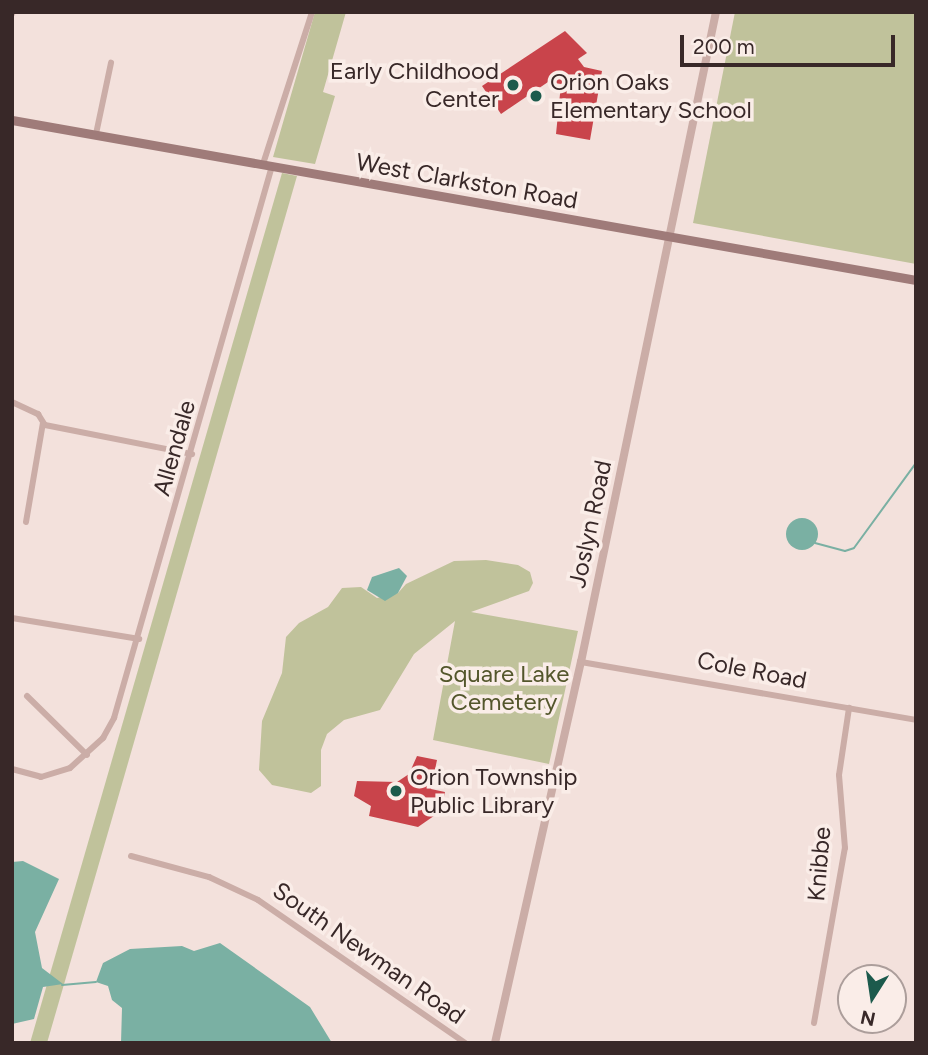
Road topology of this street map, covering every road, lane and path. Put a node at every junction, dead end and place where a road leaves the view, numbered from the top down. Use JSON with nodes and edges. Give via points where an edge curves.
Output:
{"nodes":[{"id":1,"x":312,"y":12,"type":"edge"},
{"id":2,"x":716,"y":12,"type":"edge"},
{"id":3,"x":111,"y":63,"type":"dead end"},
{"id":4,"x":12,"y":120,"type":"edge"},
{"id":5,"x":96,"y":134,"type":"junction"},
{"id":6,"x":268,"y":165,"type":"junction"},
{"id":7,"x":670,"y":236,"type":"junction"},
{"id":8,"x":916,"y":280,"type":"edge"},
{"id":9,"x":12,"y":402,"type":"edge"},
{"id":10,"x":43,"y":423,"type":"junction"},
{"id":11,"x":192,"y":454,"type":"junction"},
{"id":12,"x":26,"y":522,"type":"dead end"},
{"id":13,"x":12,"y":618,"type":"edge"},
{"id":14,"x":139,"y":639,"type":"junction"},
{"id":15,"x":581,"y":662,"type":"junction"},
{"id":16,"x":27,"y":696,"type":"dead end"},
{"id":17,"x":849,"y":708,"type":"junction"},
{"id":18,"x":916,"y":720,"type":"edge"},
{"id":19,"x":87,"y":755,"type":"junction"},
{"id":20,"x":12,"y":769,"type":"edge"},
{"id":21,"x":131,"y":856,"type":"dead end"},
{"id":22,"x":814,"y":1023,"type":"dead end"},
{"id":23,"x":465,"y":1043,"type":"edge"},
{"id":24,"x":495,"y":1043,"type":"edge"}],
"edges":[{"from":1,"to":6,"type":"street","name":"Allendale"},
{"from":2,"to":7,"type":"street","name":"Joslyn Road"},
{"from":3,"to":5,"type":"street"},
{"from":4,"to":5,"type":"main road","name":"West Clarkston Road"},
{"from":5,"to":6,"type":"main road","name":"West Clarkston Road"},
{"from":6,"to":7,"type":"main road","name":"West Clarkston Road"},
{"from":6,"to":11,"type":"street","name":"Allendale"},
{"from":7,"to":8,"type":"main road","name":"West Clarkston Road"},
{"from":7,"to":15,"type":"street","name":"Joslyn Road"},
{"from":9,"to":10,"type":"street","via":[[38,414]]},
{"from":10,"to":11,"type":"street"},
{"from":10,"to":12,"type":"street"},
{"from":11,"to":14,"type":"street","name":"Allendale"},
{"from":13,"to":14,"type":"street"},
{"from":14,"to":19,"type":"street","name":"Allendale","via":[[103,738]]},
{"from":15,"to":17,"type":"street","name":"Cole Road"},
{"from":15,"to":24,"type":"street","name":"Joslyn Road"},
{"from":16,"to":19,"type":"street"},
{"from":17,"to":18,"type":"street","name":"Cole Road"},
{"from":17,"to":22,"type":"street","name":"Knibbe","via":[[839,775],[845,848]]},
{"from":19,"to":20,"type":"street","via":[[50,775]]},
{"from":21,"to":23,"type":"street","name":"South Newman Road","via":[[209,877],[258,900]]}]}
